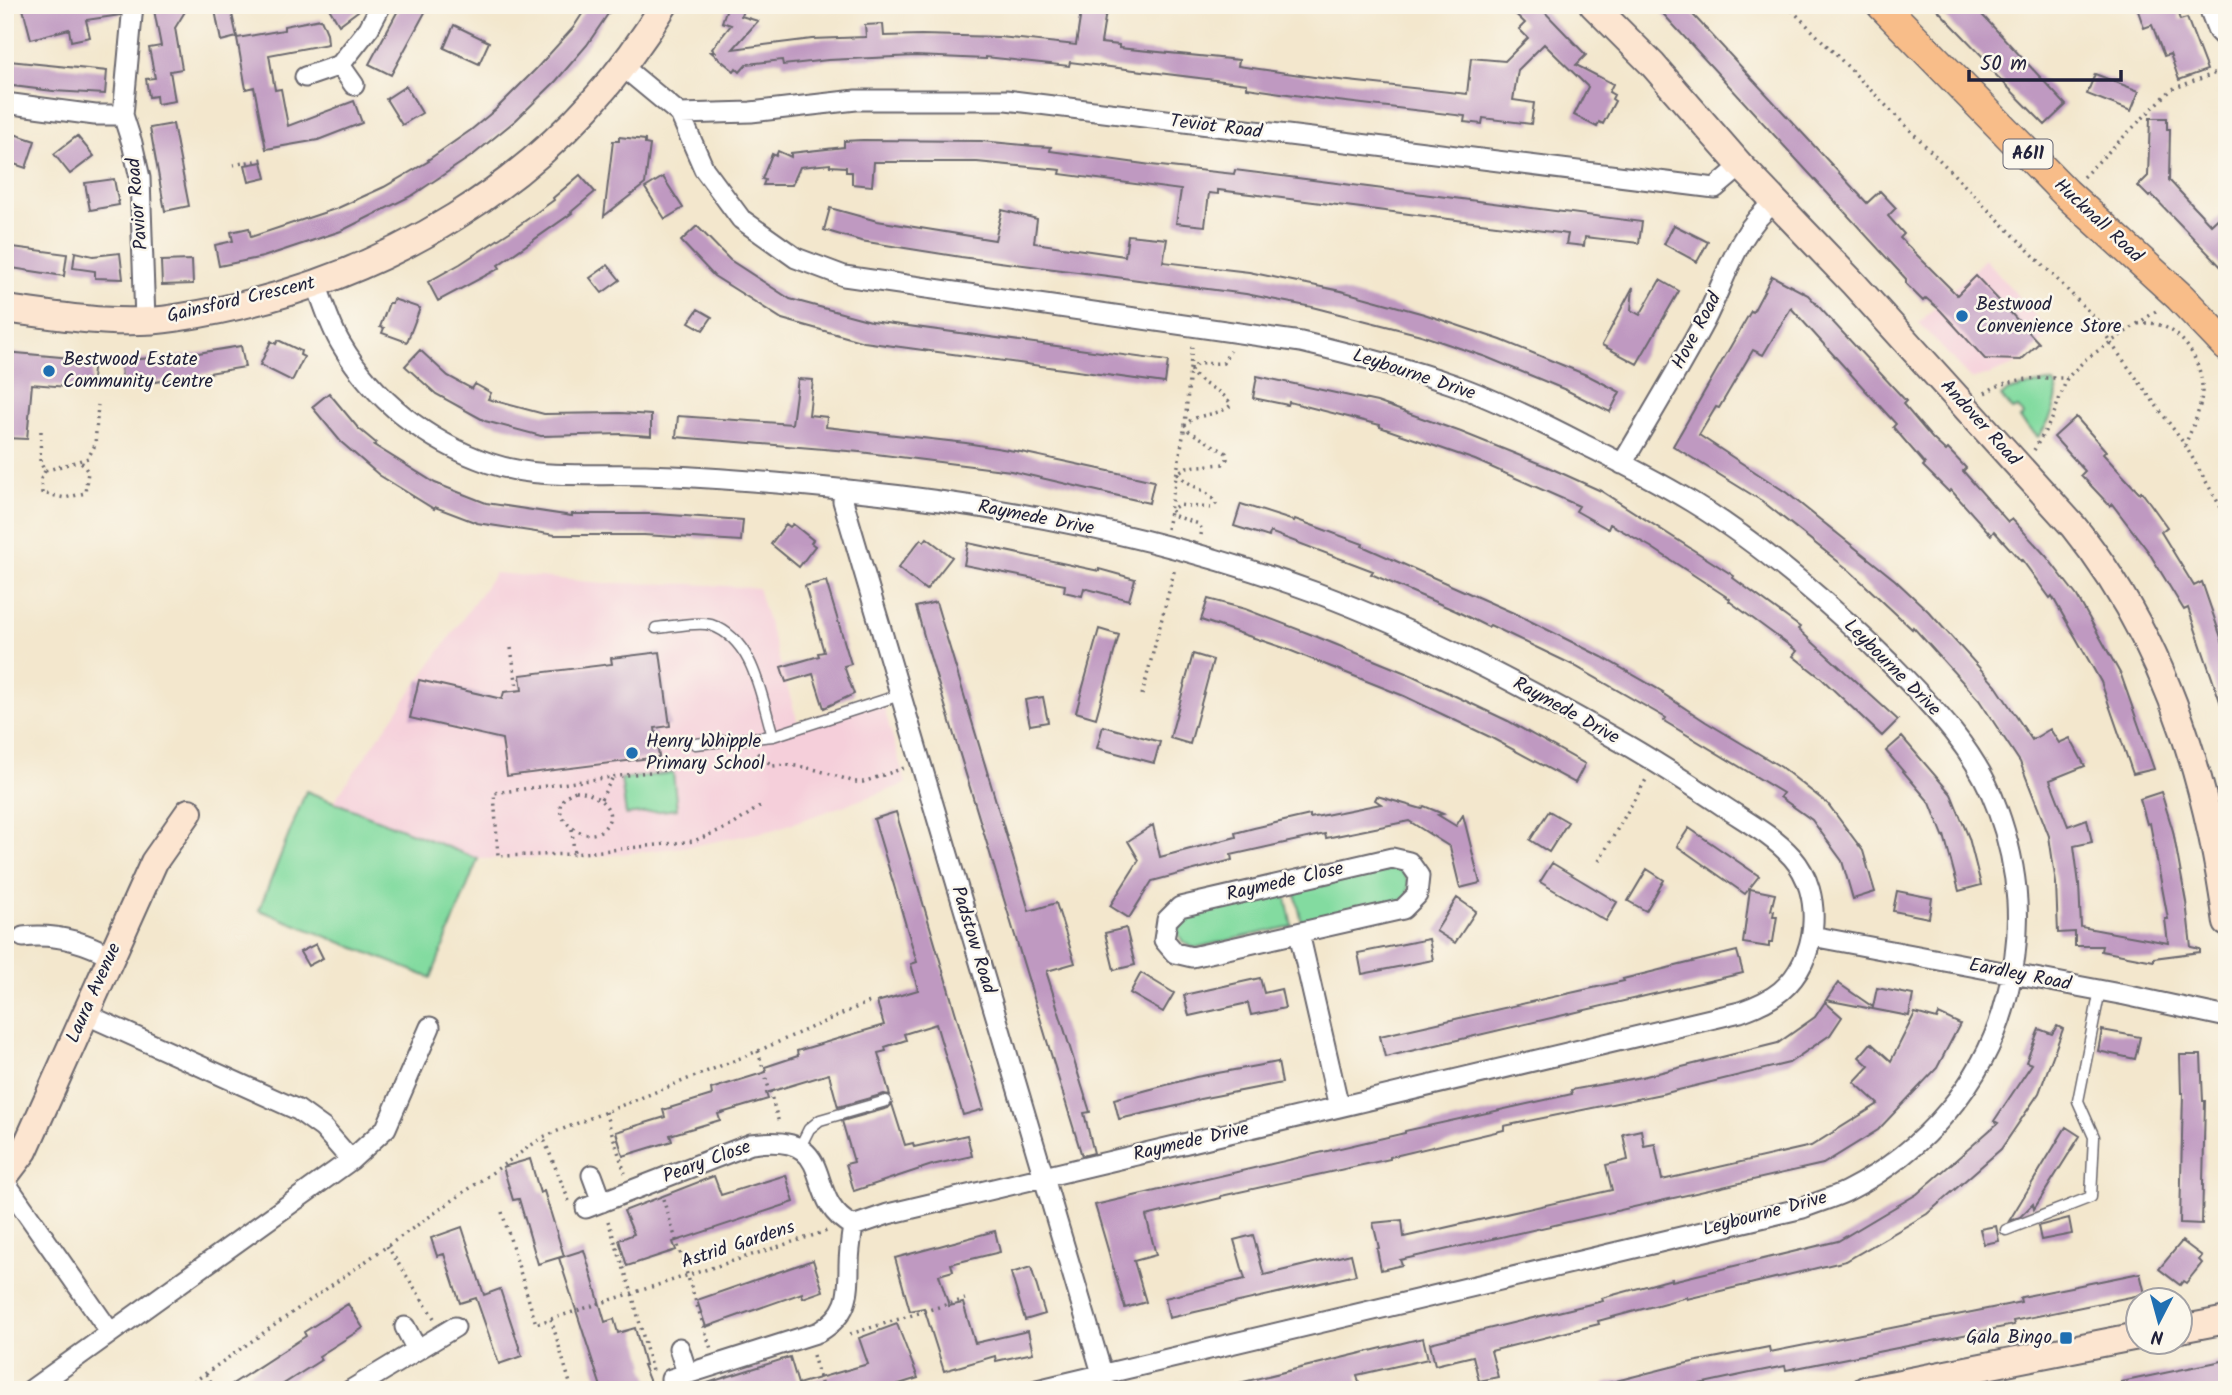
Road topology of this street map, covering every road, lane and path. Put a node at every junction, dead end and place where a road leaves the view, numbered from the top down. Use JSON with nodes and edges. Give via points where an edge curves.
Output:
{"nodes":[{"id":1,"x":133,"y":5,"type":"edge"},
{"id":2,"x":381,"y":5,"type":"edge"},
{"id":3,"x":664,"y":5,"type":"edge"},
{"id":4,"x":1593,"y":5,"type":"edge"},
{"id":5,"x":1787,"y":5,"type":"edge"},
{"id":6,"x":1882,"y":5,"type":"edge"},
{"id":7,"x":2208,"y":5,"type":"edge"},
{"id":8,"x":2227,"y":40,"type":"edge"},
{"id":9,"x":340,"y":65,"type":"junction"},
{"id":10,"x":622,"y":66,"type":"junction"},
{"id":11,"x":2227,"y":69,"type":"edge"},
{"id":12,"x":305,"y":76,"type":"dead end"},
{"id":13,"x":354,"y":85,"type":"dead end"},
{"id":14,"x":5,"y":103,"type":"edge"},
{"id":15,"x":680,"y":114,"type":"junction"},
{"id":16,"x":123,"y":116,"type":"junction"},
{"id":17,"x":263,"y":159,"type":"dead end"},
{"id":18,"x":233,"y":165,"type":"dead end"},
{"id":19,"x":1741,"y":166,"type":"junction"},
{"id":20,"x":2066,"y":193,"type":"junction"},
{"id":21,"x":1775,"y":202,"type":"junction"},
{"id":22,"x":316,"y":284,"type":"junction"},
{"id":23,"x":5,"y":309,"type":"edge"},
{"id":24,"x":145,"y":320,"type":"junction"},
{"id":25,"x":1192,"y":326,"type":"junction"},
{"id":26,"x":1235,"y":332,"type":"junction"},
{"id":27,"x":2110,"y":342,"type":"junction"},
{"id":28,"x":2227,"y":346,"type":"edge"},
{"id":29,"x":1191,"y":371,"type":"junction"},
{"id":30,"x":2067,"y":378,"type":"junction"},
{"id":31,"x":1977,"y":398,"type":"dead end"},
{"id":32,"x":98,"y":405,"type":"dead end"},
{"id":33,"x":1185,"y":425,"type":"junction"},
{"id":34,"x":41,"y":431,"type":"dead end"},
{"id":35,"x":2185,"y":445,"type":"junction"},
{"id":36,"x":80,"y":460,"type":"junction"},
{"id":37,"x":1622,"y":464,"type":"junction"},
{"id":38,"x":2022,"y":470,"type":"junction"},
{"id":39,"x":45,"y":471,"type":"junction"},
{"id":40,"x":1177,"y":473,"type":"junction"},
{"id":41,"x":844,"y":489,"type":"junction"},
{"id":42,"x":1171,"y":510,"type":"junction"},
{"id":43,"x":2227,"y":519,"type":"edge"},
{"id":44,"x":1166,"y":534,"type":"dead end"},
{"id":45,"x":1200,"y":542,"type":"dead end"},
{"id":46,"x":1176,"y":564,"type":"dead end"},
{"id":47,"x":656,"y":628,"type":"dead end"},
{"id":48,"x":511,"y":648,"type":"dead end"},
{"id":49,"x":517,"y":687,"type":"dead end"},
{"id":50,"x":900,"y":695,"type":"junction"},
{"id":51,"x":1142,"y":695,"type":"dead end"},
{"id":52,"x":773,"y":736,"type":"junction"},
{"id":53,"x":690,"y":744,"type":"joint"},
{"id":54,"x":751,"y":752,"type":"dead end"},
{"id":55,"x":920,"y":762,"type":"junction"},
{"id":56,"x":1657,"y":762,"type":"junction"},
{"id":57,"x":613,"y":777,"type":"junction"},
{"id":58,"x":565,"y":784,"type":"junction"},
{"id":59,"x":568,"y":794,"type":"junction"},
{"id":60,"x":601,"y":799,"type":"junction"},
{"id":61,"x":763,"y":804,"type":"dead end"},
{"id":62,"x":189,"y":812,"type":"dead end"},
{"id":63,"x":572,"y":829,"type":"junction"},
{"id":64,"x":573,"y":854,"type":"junction"},
{"id":65,"x":1599,"y":861,"type":"dead end"},
{"id":66,"x":2227,"y":923,"type":"edge"},
{"id":67,"x":1299,"y":933,"type":"junction"},
{"id":68,"x":1812,"y":936,"type":"junction"},
{"id":69,"x":23,"y":937,"type":"dead end"},
{"id":70,"x":111,"y":956,"type":"junction"},
{"id":71,"x":2013,"y":974,"type":"junction"},
{"id":72,"x":2100,"y":990,"type":"junction"},
{"id":73,"x":869,"y":1002,"type":"dead end"},
{"id":74,"x":85,"y":1014,"type":"junction"},
{"id":75,"x":2227,"y":1017,"type":"edge"},
{"id":76,"x":430,"y":1027,"type":"dead end"},
{"id":77,"x":758,"y":1051,"type":"junction"},
{"id":78,"x":772,"y":1098,"type":"dead end"},
{"id":79,"x":887,"y":1101,"type":"dead end"},
{"id":80,"x":1339,"y":1107,"type":"junction"},
{"id":81,"x":605,"y":1112,"type":"junction"},
{"id":82,"x":543,"y":1137,"type":"junction"},
{"id":83,"x":800,"y":1147,"type":"junction"},
{"id":84,"x":351,"y":1160,"type":"junction"},
{"id":85,"x":592,"y":1175,"type":"dead end"},
{"id":86,"x":5,"y":1176,"type":"edge"},
{"id":87,"x":1044,"y":1177,"type":"junction"},
{"id":88,"x":657,"y":1181,"type":"junction"},
{"id":89,"x":5,"y":1182,"type":"edge"},
{"id":90,"x":631,"y":1191,"type":"junction"},
{"id":91,"x":587,"y":1208,"type":"junction"},
{"id":92,"x":502,"y":1212,"type":"dead end"},
{"id":93,"x":853,"y":1226,"type":"junction"},
{"id":94,"x":610,"y":1227,"type":"dead end"},
{"id":95,"x":2006,"y":1230,"type":"dead end"},
{"id":96,"x":387,"y":1246,"type":"junction"},
{"id":97,"x":688,"y":1276,"type":"junction"},
{"id":98,"x":632,"y":1293,"type":"junction"},
{"id":99,"x":965,"y":1299,"type":"dead end"},
{"id":100,"x":551,"y":1319,"type":"junction"},
{"id":101,"x":2227,"y":1320,"type":"edge"},
{"id":102,"x":2194,"y":1326,"type":"edge"},
{"id":103,"x":405,"y":1327,"type":"dead end"},
{"id":104,"x":450,"y":1330,"type":"joint"},
{"id":105,"x":110,"y":1332,"type":"junction"},
{"id":106,"x":848,"y":1334,"type":"dead end"},
{"id":107,"x":2124,"y":1339,"type":"edge"},
{"id":108,"x":679,"y":1348,"type":"dead end"},
{"id":109,"x":417,"y":1350,"type":"junction"},
{"id":110,"x":812,"y":1350,"type":"dead end"},
{"id":111,"x":716,"y":1364,"type":"junction"},
{"id":112,"x":206,"y":1373,"type":"junction"},
{"id":113,"x":671,"y":1379,"type":"junction"},
{"id":114,"x":1105,"y":1382,"type":"edge"},
{"id":115,"x":31,"y":1390,"type":"edge"},
{"id":116,"x":182,"y":1390,"type":"edge"},
{"id":117,"x":216,"y":1390,"type":"edge"},
{"id":118,"x":351,"y":1390,"type":"edge"},
{"id":119,"x":572,"y":1390,"type":"edge"},
{"id":120,"x":823,"y":1390,"type":"edge"},
{"id":121,"x":1037,"y":1390,"type":"edge"},
{"id":122,"x":1865,"y":1390,"type":"edge"}],
"edges":[{"from":1,"to":16,"type":"street","name":"Pavior Road"},
{"from":2,"to":9,"type":"street"},
{"from":3,"to":10,"type":"street","name":"Gainsford Crescent"},
{"from":4,"to":19,"type":"street","name":"Andover Road","via":[[1653,65]]},
{"from":5,"to":27,"type":"path","via":[[2098,321]]},
{"from":6,"to":20,"type":"main road","name":"Hucknall Road","number":"A611"},
{"from":7,"to":8,"type":"street","via":[[2218,31]]},
{"from":9,"to":12,"type":"street"},
{"from":9,"to":13,"type":"street"},
{"from":10,"to":15,"type":"street","name":"Leybourne Drive"},
{"from":10,"to":22,"type":"street","name":"Gainsford Crescent","via":[[554,141],[480,202],[403,248]]},
{"from":11,"to":20,"type":"path","via":[[2172,89]]},
{"from":14,"to":16,"type":"street"},
{"from":15,"to":19,"type":"street","name":"Teviot Road","via":[[856,100],[1006,100],[1715,188]]},
{"from":15,"to":25,"type":"street","name":"Leybourne Drive","via":[[704,169],[741,219],[796,258],[844,276]]},
{"from":16,"to":24,"type":"street","name":"Pavior Road","via":[[140,178]]},
{"from":17,"to":18,"type":"path"},
{"from":19,"to":21,"type":"street","name":"Andover Road"},
{"from":20,"to":28,"type":"main road","name":"Hucknall Road","number":"A611"},
{"from":21,"to":37,"type":"street","name":"Hove Road","via":[[1760,212],[1746,234],[1704,321]]},
{"from":21,"to":38,"type":"street","name":"Andover Road"},
{"from":22,"to":24,"type":"street","name":"Gainsford Crescent","via":[[186,316]]},
{"from":22,"to":41,"type":"street","name":"Raymede Drive","via":[[340,342],[368,382],[426,433],[481,460],[533,473],[650,475]]},
{"from":23,"to":24,"type":"street","name":"Gainsford Crescent","via":[[99,320]]},
{"from":25,"to":26,"type":"street","name":"Leybourne Drive"},
{"from":25,"to":29,"type":"path"},
{"from":26,"to":29,"type":"path","via":[[1223,363],[1197,364]]},
{"from":26,"to":37,"type":"street","name":"Leybourne Drive","via":[[1360,355],[1454,384]]},
{"from":27,"to":30,"type":"path"},
{"from":27,"to":35,"type":"path"},
{"from":27,"to":35,"type":"path","via":[[2136,325],[2152,322],[2171,330],[2190,350],[2202,390]]},
{"from":29,"to":33,"type":"path"},
{"from":29,"to":33,"type":"path","via":[[1227,397],[1231,405],[1224,411],[1191,418]]},
{"from":30,"to":31,"type":"path","via":[[1997,384]]},
{"from":30,"to":38,"type":"path","via":[[2052,419]]},
{"from":32,"to":36,"type":"path","via":[[95,445],[88,458]]},
{"from":33,"to":40,"type":"path"},
{"from":33,"to":40,"type":"path","via":[[1226,453],[1227,459],[1223,464],[1187,467]]},
{"from":34,"to":39,"type":"path","via":[[40,462]]},
{"from":35,"to":43,"type":"path"},
{"from":36,"to":39,"type":"path"},
{"from":36,"to":39,"type":"path","via":[[88,472],[85,493],[65,498],[41,493]]},
{"from":37,"to":71,"type":"street","name":"Leybourne Drive","via":[[1693,503],[1756,547],[1856,629],[1933,707],[1969,754],[1996,805],[2013,860],[2019,917]]},
{"from":38,"to":66,"type":"street","name":"Andover Road","via":[[2102,561],[2158,664],[2200,784]]},
{"from":40,"to":42,"type":"path"},
{"from":40,"to":42,"type":"path","via":[[1184,482],[1213,497],[1216,504],[1211,508],[1178,505]]},
{"from":41,"to":50,"type":"street","name":"Padstow Road","via":[[843,501]]},
{"from":41,"to":56,"type":"street","name":"Raymede Drive","via":[[949,501],[1067,523],[1254,572],[1395,625],[1517,683]]},
{"from":42,"to":44,"type":"path"},
{"from":42,"to":45,"type":"path","via":[[1175,516],[1199,524]]},
{"from":46,"to":51,"type":"path"},
{"from":47,"to":52,"type":"lane","via":[[709,624],[733,637],[750,661]]},
{"from":48,"to":49,"type":"path"},
{"from":50,"to":52,"type":"lane"},
{"from":50,"to":55,"type":"street","name":"Padstow Road"},
{"from":52,"to":53,"type":"lane"},
{"from":53,"to":57,"type":"path","via":[[690,760]]},
{"from":54,"to":55,"type":"path","via":[[773,766],[806,768],[855,782]]},
{"from":55,"to":87,"type":"street","name":"Padstow Road"},
{"from":56,"to":65,"type":"path"},
{"from":56,"to":68,"type":"street","name":"Raymede Drive","via":[[1789,853],[1811,897]]},
{"from":57,"to":58,"type":"path"},
{"from":57,"to":60,"type":"path"},
{"from":58,"to":59,"type":"path"},
{"from":58,"to":64,"type":"path","via":[[494,793],[498,856]]},
{"from":59,"to":60,"type":"path","via":[[585,791]]},
{"from":59,"to":63,"type":"path","via":[[560,808]]},
{"from":60,"to":63,"type":"path","via":[[608,807],[607,825],[590,834]]},
{"from":61,"to":64,"type":"path","via":[[733,825],[694,841]]},
{"from":62,"to":70,"type":"street","name":"Laura Avenue","via":[[154,862]]},
{"from":63,"to":64,"type":"path"},
{"from":67,"to":67,"type":"street","name":"Raymede Close","via":[[1192,957],[1175,953],[1164,940],[1167,920],[1180,906],[1392,858],[1409,862],[1419,876],[1417,895],[1403,909]]},
{"from":67,"to":80,"type":"street"},
{"from":68,"to":71,"type":"street","name":"Eardley Road"},
{"from":68,"to":80,"type":"street","name":"Raymede Drive","via":[[1794,977],[1781,991],[1740,1012]]},
{"from":69,"to":70,"type":"street","via":[[74,940]]},
{"from":70,"to":74,"type":"street","name":"Laura Avenue"},
{"from":71,"to":72,"type":"street","name":"Eardley Road"},
{"from":71,"to":114,"type":"street","name":"Leybourne Drive","via":[[2002,1019],[1960,1096],[1929,1133],[1848,1190],[1803,1208]]},
{"from":72,"to":75,"type":"street","name":"Eardley Road"},
{"from":72,"to":95,"type":"lane","via":[[2078,1101],[2094,1137],[2091,1197]]},
{"from":73,"to":77,"type":"path"},
{"from":74,"to":84,"type":"street","via":[[298,1110],[323,1128]]},
{"from":74,"to":86,"type":"street","name":"Laura Avenue","via":[[24,1151]]},
{"from":76,"to":84,"type":"street","via":[[386,1128]]},
{"from":77,"to":78,"type":"path"},
{"from":77,"to":81,"type":"path"},
{"from":79,"to":83,"type":"lane","via":[[820,1120]]},
{"from":80,"to":87,"type":"street","name":"Raymede Drive"},
{"from":81,"to":82,"type":"path"},
{"from":81,"to":90,"type":"path"},
{"from":82,"to":91,"type":"path"},
{"from":82,"to":96,"type":"path"},
{"from":83,"to":88,"type":"street","name":"Peary Close","via":[[778,1141],[751,1144]]},
{"from":83,"to":93,"type":"street","via":[[811,1159],[836,1214]]},
{"from":84,"to":105,"type":"street"},
{"from":85,"to":91,"type":"street"},
{"from":87,"to":93,"type":"street","name":"Raymede Drive"},
{"from":87,"to":114,"type":"street","name":"Padstow Road"},
{"from":88,"to":90,"type":"street","name":"Peary Close"},
{"from":88,"to":97,"type":"path"},
{"from":89,"to":105,"type":"street"},
{"from":90,"to":91,"type":"street","name":"Peary Close"},
{"from":92,"to":100,"type":"path","name":"Astrid Gardens","via":[[536,1324]]},
{"from":93,"to":97,"type":"path","name":"Astrid Gardens","via":[[834,1228]]},
{"from":93,"to":111,"type":"street","via":[[847,1300],[832,1324]]},
{"from":94,"to":98,"type":"path"},
{"from":96,"to":104,"type":"path"},
{"from":96,"to":112,"type":"path"},
{"from":97,"to":98,"type":"path","name":"Astrid Gardens"},
{"from":97,"to":111,"type":"path"},
{"from":98,"to":100,"type":"path","name":"Astrid Gardens"},
{"from":98,"to":113,"type":"path"},
{"from":99,"to":106,"type":"path"},
{"from":100,"to":119,"type":"path"},
{"from":101,"to":102,"type":"street"},
{"from":103,"to":109,"type":"street"},
{"from":104,"to":109,"type":"street"},
{"from":105,"to":115,"type":"street"},
{"from":107,"to":122,"type":"street"},
{"from":108,"to":113,"type":"street"},
{"from":109,"to":118,"type":"street"},
{"from":110,"to":120,"type":"path"},
{"from":111,"to":113,"type":"street"},
{"from":112,"to":116,"type":"path"},
{"from":112,"to":117,"type":"path"},
{"from":114,"to":121,"type":"street","name":"Leybourne Drive"}]}
